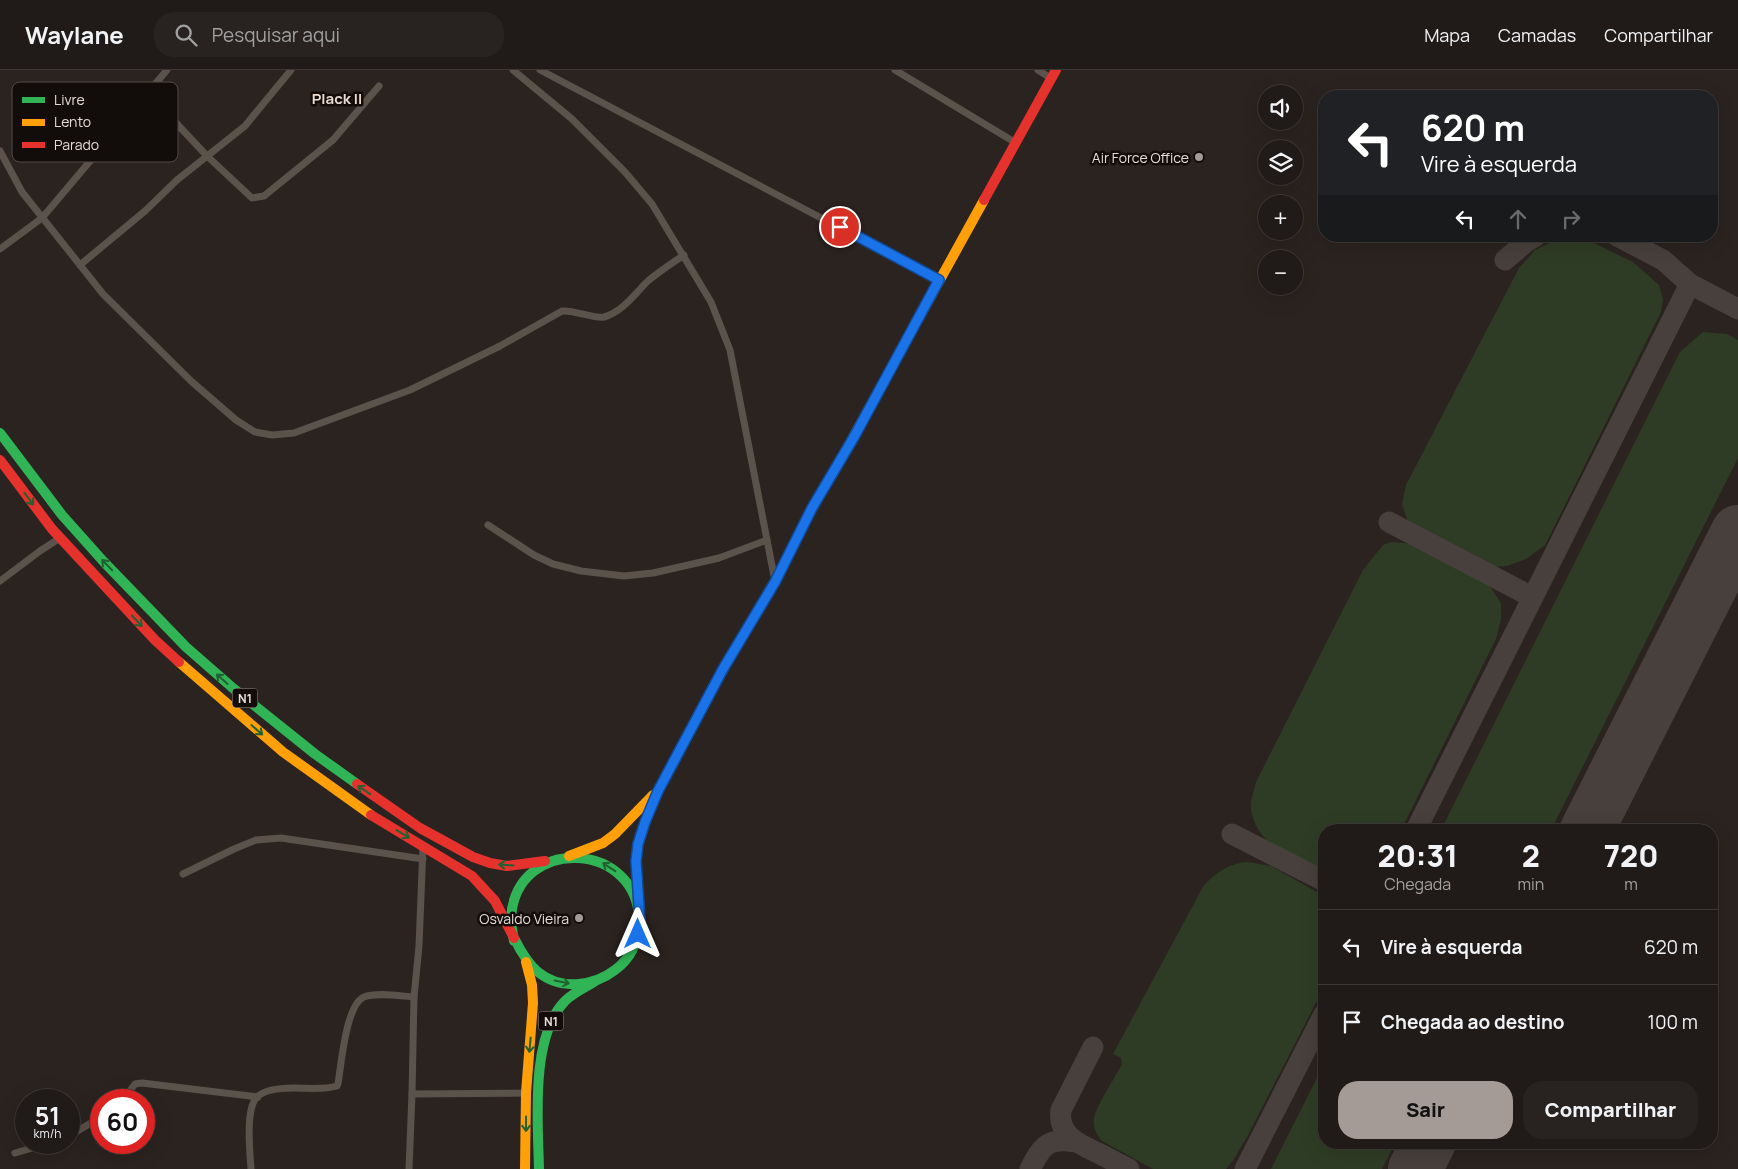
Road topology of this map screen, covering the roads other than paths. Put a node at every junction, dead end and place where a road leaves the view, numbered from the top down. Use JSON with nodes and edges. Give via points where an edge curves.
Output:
{"nodes":[{"id":1,"x":166,"y":70,"type":"edge"},
{"id":2,"x":291,"y":70,"type":"edge"},
{"id":3,"x":513,"y":70,"type":"edge"},
{"id":4,"x":540,"y":70,"type":"edge"},
{"id":5,"x":895,"y":70,"type":"edge"},
{"id":6,"x":1038,"y":70,"type":"edge"},
{"id":7,"x":1054,"y":74,"type":"edge"},
{"id":8,"x":157,"y":82,"type":"edge"},
{"id":9,"x":379,"y":86,"type":"dead end"},
{"id":10,"x":178,"y":125,"type":"edge"},
{"id":11,"x":1016,"y":143,"type":"junction"},
{"id":12,"x":0,"y":151,"type":"edge"},
{"id":13,"x":207,"y":156,"type":"junction"},
{"id":14,"x":89,"y":162,"type":"edge"},
{"id":15,"x":42,"y":218,"type":"junction"},
{"id":16,"x":0,"y":248,"type":"edge"},
{"id":17,"x":684,"y":255,"type":"junction"},
{"id":18,"x":80,"y":265,"type":"junction"},
{"id":19,"x":939,"y":280,"type":"junction"},
{"id":20,"x":0,"y":433,"type":"edge"},
{"id":21,"x":0,"y":460,"type":"edge"},
{"id":22,"x":488,"y":525,"type":"dead end"},
{"id":23,"x":60,"y":538,"type":"junction"},
{"id":24,"x":767,"y":540,"type":"junction"},
{"id":25,"x":0,"y":581,"type":"edge"},
{"id":26,"x":775,"y":582,"type":"junction"},
{"id":27,"x":658,"y":791,"type":"junction"},
{"id":28,"x":423,"y":846,"type":"junction"},
{"id":29,"x":568,"y":857,"type":"junction"},
{"id":30,"x":423,"y":859,"type":"junction"},
{"id":31,"x":555,"y":860,"type":"junction"},
{"id":32,"x":182,"y":874,"type":"dead end"},
{"id":33,"x":638,"y":905,"type":"junction"},
{"id":34,"x":514,"y":940,"type":"junction"},
{"id":35,"x":526,"y":962,"type":"junction"},
{"id":36,"x":594,"y":982,"type":"junction"},
{"id":37,"x":414,"y":997,"type":"junction"},
{"id":38,"x":131,"y":1089,"type":"edge"},
{"id":39,"x":526,"y":1093,"type":"junction"},
{"id":40,"x":412,"y":1094,"type":"junction"},
{"id":41,"x":258,"y":1097,"type":"junction"},
{"id":42,"x":251,"y":1169,"type":"edge"},
{"id":43,"x":408,"y":1169,"type":"edge"},
{"id":44,"x":525,"y":1169,"type":"edge"},
{"id":45,"x":539,"y":1169,"type":"edge"}],
"edges":[{"from":1,"to":8,"type":"street"},
{"from":2,"to":13,"type":"street","via":[[245,126]]},
{"from":3,"to":17,"type":"street","via":[[572,119],[625,172],[652,204]]},
{"from":4,"to":19,"type":"street"},
{"from":5,"to":11,"type":"street"},
{"from":6,"to":7,"type":"street"},
{"from":7,"to":11,"type":"main road"},
{"from":9,"to":13,"type":"street","via":[[333,140],[264,196],[252,198]]},
{"from":10,"to":13,"type":"street"},
{"from":11,"to":19,"type":"main road"},
{"from":12,"to":15,"type":"street","via":[[22,192]]},
{"from":13,"to":18,"type":"street"},
{"from":14,"to":15,"type":"street"},
{"from":15,"to":16,"type":"street"},
{"from":15,"to":18,"type":"street"},
{"from":17,"to":18,"type":"street","via":[[650,279],[621,308],[604,317],[562,311],[410,390],[294,433],[272,435],[255,432],[228,414],[103,294]]},
{"from":17,"to":24,"type":"street","via":[[711,302],[730,350]]},
{"from":19,"to":26,"type":"main road","via":[[812,508]]},
{"from":31,"to":20,"type":"main road","number":"N1","one_way":true,"via":[[508,866],[473,857],[420,828],[315,754],[234,689],[102,561],[62,515]]},
{"from":21,"to":23,"type":"main road","number":"N1","one_way":true},
{"from":22,"to":24,"type":"street","via":[[553,564],[624,576],[719,558]]},
{"from":23,"to":25,"type":"street"},
{"from":23,"to":28,"type":"main road","number":"N1","one_way":true,"via":[[155,640],[283,752],[363,810]]},
{"from":24,"to":26,"type":"street"},
{"from":26,"to":27,"type":"main road","via":[[723,669]]},
{"from":27,"to":29,"type":"main road","via":[[603,843]]},
{"from":27,"to":33,"type":"main road","via":[[638,844]]},
{"from":28,"to":30,"type":"street"},
{"from":28,"to":34,"type":"main road","number":"N1","via":[[472,876],[500,910]]},
{"from":29,"to":31,"type":"main road"},
{"from":33,"to":29,"type":"main road","one_way":true,"via":[[630,886],[605,864],[591,858]]},
{"from":30,"to":32,"type":"street","via":[[281,838],[256,840]]},
{"from":30,"to":37,"type":"street"},
{"from":31,"to":34,"type":"main road","via":[[539,868],[521,885],[511,920]]},
{"from":33,"to":36,"type":"main road","via":[[638,934],[630,954],[618,969]]},
{"from":34,"to":35,"type":"main road"},
{"from":35,"to":36,"type":"main road","one_way":true,"via":[[546,978],[560,983]]},
{"from":35,"to":39,"type":"main road","number":"N1","one_way":true,"via":[[533,1003]]},
{"from":36,"to":45,"type":"main road","number":"N1","via":[[565,1001],[550,1023],[537,1094]]},
{"from":37,"to":40,"type":"street"},
{"from":37,"to":41,"type":"street","via":[[372,995],[360,999],[346,1030],[337,1086],[291,1088]]},
{"from":38,"to":41,"type":"street","via":[[135,1084],[142,1083]]},
{"from":39,"to":40,"type":"street"},
{"from":39,"to":44,"type":"main road","number":"N1","one_way":true},
{"from":40,"to":43,"type":"street"},
{"from":41,"to":42,"type":"street","via":[[252,1104],[250,1121]]}]}
